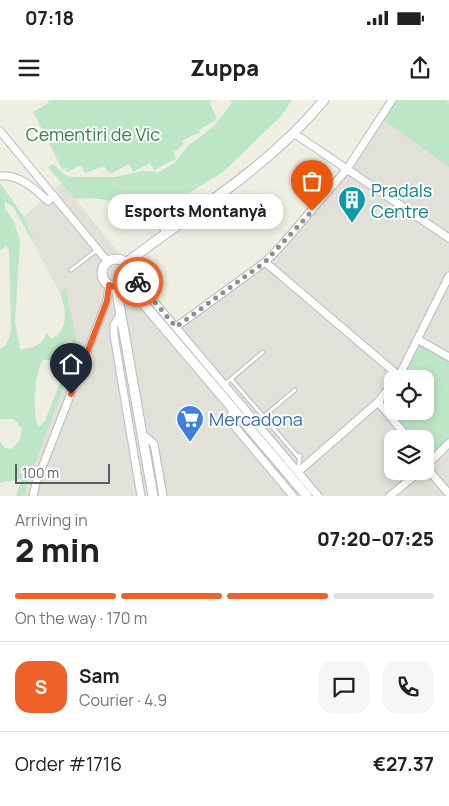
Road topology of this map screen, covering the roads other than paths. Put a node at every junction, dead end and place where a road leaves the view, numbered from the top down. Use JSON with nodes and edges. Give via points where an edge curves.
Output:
{"nodes":[{"id":1,"x":324,"y":100,"type":"edge"},
{"id":2,"x":392,"y":100,"type":"edge"},
{"id":3,"x":291,"y":130,"type":"junction"},
{"id":4,"x":0,"y":131,"type":"edge"},
{"id":5,"x":347,"y":169,"type":"junction"},
{"id":6,"x":0,"y":176,"type":"edge"},
{"id":7,"x":54,"y":196,"type":"junction"},
{"id":8,"x":449,"y":238,"type":"edge"},
{"id":9,"x":97,"y":249,"type":"junction"},
{"id":10,"x":108,"y":262,"type":"junction"},
{"id":11,"x":265,"y":262,"type":"junction"},
{"id":12,"x":126,"y":263,"type":"junction"},
{"id":13,"x":71,"y":270,"type":"dead end"},
{"id":14,"x":130,"y":273,"type":"junction"},
{"id":15,"x":449,"y":276,"type":"edge"},
{"id":16,"x":126,"y":283,"type":"junction"},
{"id":17,"x":113,"y":286,"type":"junction"},
{"id":18,"x":121,"y":313,"type":"junction"},
{"id":19,"x":178,"y":330,"type":"junction"},
{"id":20,"x":418,"y":340,"type":"junction"},
{"id":21,"x":180,"y":346,"type":"junction"},
{"id":22,"x":263,"y":352,"type":"dead end"},
{"id":23,"x":449,"y":356,"type":"edge"},
{"id":24,"x":388,"y":370,"type":"edge"},
{"id":25,"x":402,"y":370,"type":"edge"},
{"id":26,"x":231,"y":379,"type":"junction"},
{"id":27,"x":224,"y":385,"type":"junction"},
{"id":28,"x":296,"y":390,"type":"dead end"},
{"id":29,"x":384,"y":394,"type":"edge"},
{"id":30,"x":378,"y":402,"type":"junction"},
{"id":31,"x":233,"y":408,"type":"junction"},
{"id":32,"x":264,"y":417,"type":"junction"},
{"id":33,"x":256,"y":423,"type":"junction"},
{"id":34,"x":400,"y":430,"type":"edge"},
{"id":35,"x":142,"y":434,"type":"junction"},
{"id":36,"x":449,"y":443,"type":"edge"},
{"id":37,"x":434,"y":457,"type":"edge"},
{"id":38,"x":298,"y":472,"type":"junction"},
{"id":39,"x":434,"y":476,"type":"edge"},
{"id":40,"x":408,"y":480,"type":"edge"},
{"id":41,"x":449,"y":494,"type":"edge"},
{"id":42,"x":33,"y":496,"type":"edge"},
{"id":43,"x":141,"y":496,"type":"edge"},
{"id":44,"x":153,"y":496,"type":"edge"},
{"id":45,"x":163,"y":496,"type":"edge"},
{"id":46,"x":293,"y":496,"type":"edge"},
{"id":47,"x":307,"y":496,"type":"edge"},
{"id":48,"x":318,"y":496,"type":"edge"},
{"id":49,"x":390,"y":496,"type":"edge"}],
"edges":[{"from":1,"to":3,"type":"street"},
{"from":2,"to":5,"type":"street"},
{"from":3,"to":5,"type":"street"},
{"from":3,"to":12,"type":"street","via":[[246,176],[163,231]]},
{"from":4,"to":7,"type":"street"},
{"from":5,"to":8,"type":"street"},
{"from":5,"to":11,"type":"street"},
{"from":6,"to":7,"type":"street","via":[[8,175],[30,184],[48,201]]},
{"from":7,"to":9,"type":"street"},
{"from":9,"to":10,"type":"street"},
{"from":9,"to":13,"type":"lane"},
{"from":10,"to":12,"type":"street"},
{"from":10,"to":17,"type":"street","via":[[103,275]]},
{"from":11,"to":19,"type":"street","via":[[225,288]]},
{"from":11,"to":24,"type":"street"},
{"from":12,"to":14,"type":"street"},
{"from":14,"to":16,"type":"street"},
{"from":14,"to":19,"type":"street"},
{"from":15,"to":20,"type":"street"},
{"from":16,"to":17,"type":"street"},
{"from":16,"to":21,"type":"street"},
{"from":17,"to":18,"type":"street"},
{"from":17,"to":42,"type":"street"},
{"from":18,"to":35,"type":"street"},
{"from":18,"to":43,"type":"street","via":[[114,326],[114,335]]},
{"from":19,"to":21,"type":"street"},
{"from":19,"to":27,"type":"street"},
{"from":20,"to":23,"type":"street"},
{"from":20,"to":25,"type":"street"},
{"from":21,"to":31,"type":"street"},
{"from":22,"to":26,"type":"lane"},
{"from":26,"to":27,"type":"lane"},
{"from":26,"to":32,"type":"lane"},
{"from":27,"to":33,"type":"street"},
{"from":28,"to":32,"type":"lane"},
{"from":29,"to":30,"type":"street"},
{"from":30,"to":34,"type":"street"},
{"from":30,"to":38,"type":"street","via":[[369,414],[348,422]]},
{"from":31,"to":46,"type":"street","via":[[231,418],[236,428]]},
{"from":31,"to":47,"type":"street"},
{"from":32,"to":33,"type":"lane"},
{"from":32,"to":38,"type":"lane","via":[[300,457]]},
{"from":33,"to":38,"type":"street"},
{"from":35,"to":44,"type":"street"},
{"from":35,"to":45,"type":"street","via":[[154,444]]},
{"from":36,"to":37,"type":"street"},
{"from":38,"to":48,"type":"street"},
{"from":39,"to":41,"type":"street"},
{"from":40,"to":49,"type":"street"}]}
